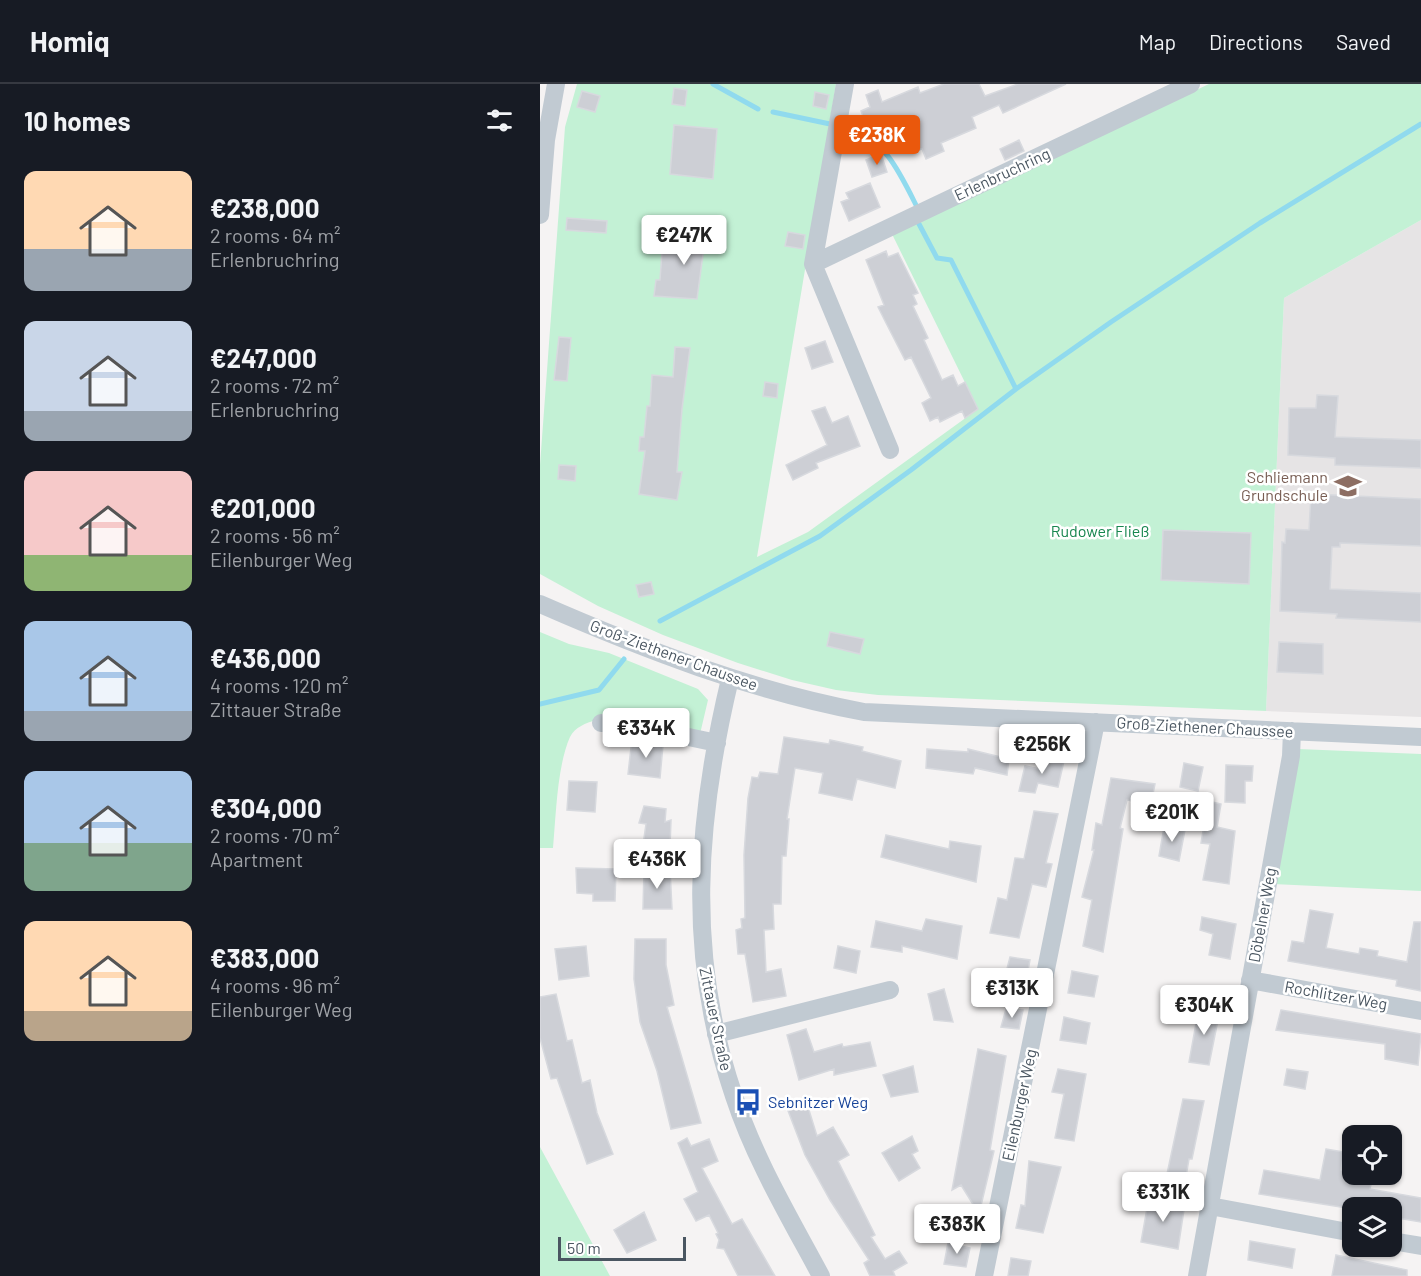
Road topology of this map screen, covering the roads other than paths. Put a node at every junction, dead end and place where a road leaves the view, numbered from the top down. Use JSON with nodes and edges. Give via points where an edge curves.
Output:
{"nodes":[{"id":1,"x":556,"y":84,"type":"edge"},
{"id":2,"x":845,"y":84,"type":"edge"},
{"id":3,"x":1191,"y":84,"type":"edge"},
{"id":4,"x":540,"y":215,"type":"edge"},
{"id":5,"x":813,"y":264,"type":"junction"},
{"id":6,"x":890,"y":450,"type":"dead end"},
{"id":7,"x":540,"y":604,"type":"edge"},
{"id":8,"x":730,"y":679,"type":"junction"},
{"id":9,"x":1096,"y":722,"type":"junction"},
{"id":10,"x":601,"y":723,"type":"dead end"},
{"id":11,"x":1292,"y":731,"type":"junction"},
{"id":12,"x":1421,"y":737,"type":"edge"},
{"id":13,"x":717,"y":743,"type":"junction"},
{"id":14,"x":1250,"y":980,"type":"junction"},
{"id":15,"x":891,"y":990,"type":"dead end"},
{"id":16,"x":1421,"y":1011,"type":"edge"},
{"id":17,"x":716,"y":1034,"type":"junction"},
{"id":18,"x":1210,"y":1206,"type":"junction"},
{"id":19,"x":1342,"y":1231,"type":"edge"},
{"id":20,"x":1402,"y":1242,"type":"edge"},
{"id":21,"x":1421,"y":1246,"type":"edge"},
{"id":22,"x":822,"y":1276,"type":"edge"},
{"id":23,"x":984,"y":1276,"type":"edge"},
{"id":24,"x":1197,"y":1276,"type":"edge"}],
"edges":[{"from":1,"to":4,"type":"street","via":[[546,140]]},
{"from":2,"to":5,"type":"street"},
{"from":3,"to":5,"type":"street","name":"Erlenbruchring"},
{"from":5,"to":6,"type":"street"},
{"from":7,"to":8,"type":"street","name":"Groß-Ziethener Chaussee"},
{"from":8,"to":9,"type":"street","name":"Groß-Ziethener Chaussee","via":[[864,712]]},
{"from":8,"to":13,"type":"street","name":"Zittauer Straße"},
{"from":9,"to":11,"type":"street","name":"Groß-Ziethener Chaussee"},
{"from":9,"to":23,"type":"street","name":"Eilenburger Weg"},
{"from":10,"to":13,"type":"street","via":[[622,723]]},
{"from":11,"to":12,"type":"street","name":"Groß-Ziethener Chaussee"},
{"from":11,"to":14,"type":"street","name":"Döbelner Weg","via":[[1291,756]]},
{"from":13,"to":17,"type":"street","name":"Zittauer Straße","via":[[702,834],[699,881],[706,982]]},
{"from":14,"to":16,"type":"street","name":"Rochlitzer Weg"},
{"from":14,"to":18,"type":"street","name":"Döbelner Weg"},
{"from":15,"to":17,"type":"street"},
{"from":17,"to":22,"type":"street","name":"Zittauer Straße","via":[[733,1096],[758,1156]]},
{"from":18,"to":19,"type":"street"},
{"from":18,"to":24,"type":"street","name":"Döbelner Weg"},
{"from":20,"to":21,"type":"street"}]}
